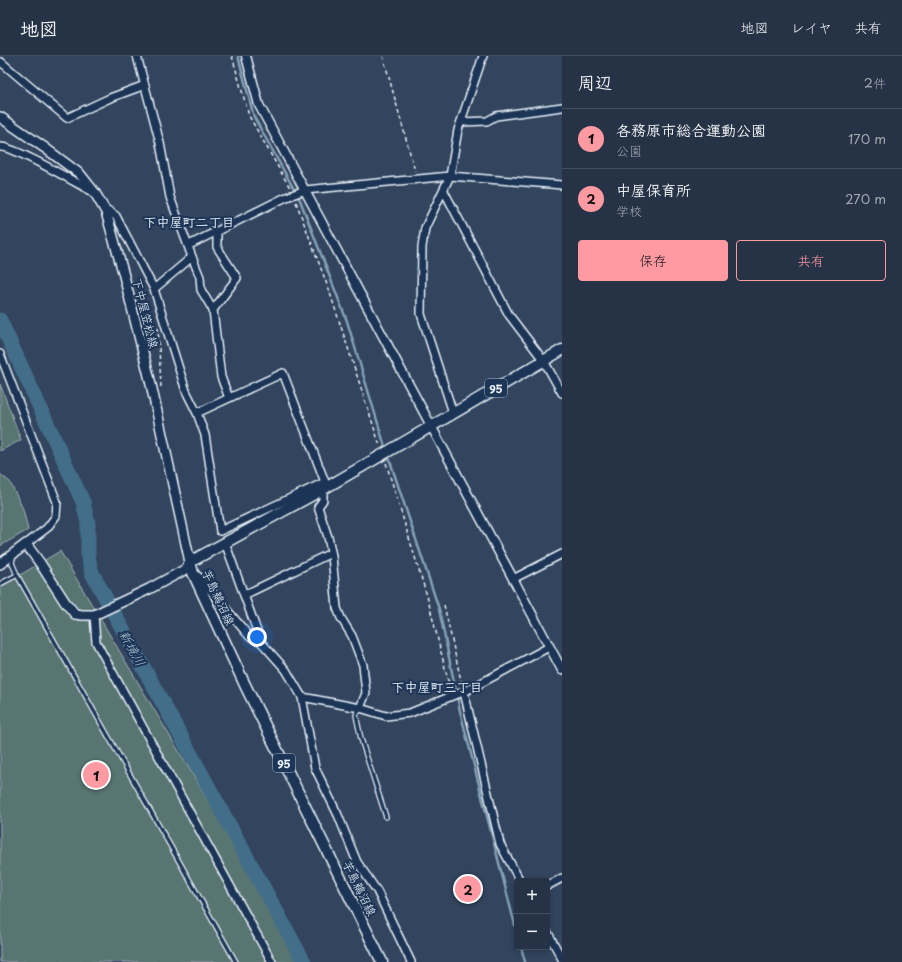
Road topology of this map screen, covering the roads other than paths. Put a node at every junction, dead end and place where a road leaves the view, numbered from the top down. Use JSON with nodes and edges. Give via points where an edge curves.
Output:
{"nodes":[{"id":1,"x":137,"y":56,"type":"edge"},
{"id":2,"x":246,"y":56,"type":"edge"},
{"id":3,"x":483,"y":56,"type":"edge"},
{"id":4,"x":1,"y":62,"type":"dead end"},
{"id":5,"x":145,"y":85,"type":"junction"},
{"id":6,"x":562,"y":107,"type":"edge"},
{"id":7,"x":0,"y":117,"type":"edge"},
{"id":8,"x":461,"y":122,"type":"junction"},
{"id":9,"x":0,"y":147,"type":"edge"},
{"id":10,"x":450,"y":176,"type":"junction"},
{"id":11,"x":562,"y":185,"type":"edge"},
{"id":12,"x":305,"y":190,"type":"junction"},
{"id":13,"x":444,"y":191,"type":"junction"},
{"id":14,"x":95,"y":193,"type":"junction"},
{"id":15,"x":103,"y":207,"type":"junction"},
{"id":16,"x":217,"y":231,"type":"junction"},
{"id":17,"x":189,"y":245,"type":"junction"},
{"id":18,"x":192,"y":257,"type":"junction"},
{"id":19,"x":154,"y":288,"type":"junction"},
{"id":20,"x":212,"y":310,"type":"junction"},
{"id":21,"x":562,"y":350,"type":"edge"},
{"id":22,"x":0,"y":354,"type":"edge"},
{"id":23,"x":544,"y":361,"type":"junction"},
{"id":24,"x":562,"y":393,"type":"edge"},
{"id":25,"x":229,"y":398,"type":"junction"},
{"id":26,"x":197,"y":413,"type":"junction"},
{"id":27,"x":453,"y":413,"type":"junction"},
{"id":28,"x":431,"y":426,"type":"junction"},
{"id":29,"x":325,"y":486,"type":"junction"},
{"id":30,"x":26,"y":544,"type":"junction"},
{"id":31,"x":227,"y":548,"type":"dead end"},
{"id":32,"x":331,"y":553,"type":"junction"},
{"id":33,"x":562,"y":554,"type":"edge"},
{"id":34,"x":13,"y":555,"type":"junction"},
{"id":35,"x":190,"y":562,"type":"junction"},
{"id":36,"x":0,"y":564,"type":"edge"},
{"id":37,"x":193,"y":573,"type":"junction"},
{"id":38,"x":17,"y":575,"type":"junction"},
{"id":39,"x":513,"y":579,"type":"junction"},
{"id":40,"x":0,"y":584,"type":"edge"},
{"id":41,"x":244,"y":595,"type":"junction"},
{"id":42,"x":94,"y":615,"type":"junction"},
{"id":43,"x":260,"y":642,"type":"junction"},
{"id":44,"x":549,"y":647,"type":"junction"},
{"id":45,"x":562,"y":670,"type":"edge"},
{"id":46,"x":458,"y":694,"type":"junction"},
{"id":47,"x":302,"y":697,"type":"junction"},
{"id":48,"x":360,"y":708,"type":"junction"},
{"id":49,"x":386,"y":817,"type":"dead end"},
{"id":50,"x":518,"y":878,"type":"edge"},
{"id":51,"x":562,"y":878,"type":"edge"},
{"id":52,"x":550,"y":884,"type":"edge"},
{"id":53,"x":550,"y":937,"type":"edge"},
{"id":54,"x":562,"y":959,"type":"edge"},
{"id":55,"x":236,"y":962,"type":"edge"},
{"id":56,"x":272,"y":962,"type":"edge"},
{"id":57,"x":382,"y":962,"type":"edge"},
{"id":58,"x":411,"y":962,"type":"edge"}],
"edges":[{"from":1,"to":5,"type":"street"},
{"from":2,"to":12,"type":"street","via":[[259,105]]},
{"from":3,"to":8,"type":"street"},
{"from":4,"to":5,"type":"street","via":[[67,118]]},
{"from":5,"to":17,"type":"street","via":[[170,197]]},
{"from":6,"to":8,"type":"street","via":[[496,116],[487,121]]},
{"from":7,"to":14,"type":"main road","name":"下中屋笠松線","via":[[80,174]]},
{"from":8,"to":10,"type":"street"},
{"from":9,"to":14,"type":"street","via":[[4,146],[18,152]]},
{"from":10,"to":11,"type":"street"},
{"from":10,"to":12,"type":"street"},
{"from":10,"to":13,"type":"street"},
{"from":12,"to":16,"type":"street"},
{"from":12,"to":28,"type":"street"},
{"from":13,"to":23,"type":"street","via":[[509,314]]},
{"from":13,"to":27,"type":"street","via":[[425,228],[422,247],[421,314]]},
{"from":14,"to":15,"type":"main road","name":"下中屋笠松線"},
{"from":15,"to":19,"type":"street","via":[[116,216]]},
{"from":15,"to":35,"type":"main road","name":"下中屋笠松線","via":[[124,272]]},
{"from":16,"to":17,"type":"street"},
{"from":16,"to":20,"type":"street","via":[[217,247],[238,278]]},
{"from":17,"to":18,"type":"street"},
{"from":18,"to":19,"type":"street"},
{"from":18,"to":20,"type":"street","via":[[200,277],[201,290]]},
{"from":19,"to":26,"type":"street","via":[[186,391]]},
{"from":20,"to":25,"type":"street","via":[[221,377]]},
{"from":21,"to":23,"type":"main road","name":"芋島鵜沼線","number":"95"},
{"from":22,"to":30,"type":"street","via":[[57,502],[56,516],[47,528]]},
{"from":23,"to":24,"type":"street"},
{"from":23,"to":27,"type":"main road","name":"芋島鵜沼線","number":"95"},
{"from":25,"to":26,"type":"street"},
{"from":25,"to":29,"type":"street","via":[[283,373]]},
{"from":26,"to":29,"type":"street","via":[[204,435],[220,531]]},
{"from":27,"to":28,"type":"main road","name":"芋島鵜沼線","number":"95"},
{"from":28,"to":29,"type":"main road","name":"芋島鵜沼線","number":"95"},
{"from":28,"to":39,"type":"street"},
{"from":29,"to":32,"type":"street","via":[[323,500],[318,507]]},
{"from":29,"to":35,"type":"main road","name":"芋島鵜沼線","number":"95"},
{"from":30,"to":34,"type":"main road"},
{"from":30,"to":42,"type":"main road","via":[[75,614]]},
{"from":31,"to":41,"type":"street"},
{"from":32,"to":41,"type":"street"},
{"from":32,"to":48,"type":"street","via":[[338,608],[363,665],[366,693]]},
{"from":33,"to":39,"type":"street"},
{"from":34,"to":36,"type":"main road"},
{"from":34,"to":38,"type":"lane","via":[[12,563]]},
{"from":35,"to":37,"type":"main road","name":"芋島鵜沼線","number":"95"},
{"from":35,"to":42,"type":"main road","via":[[186,569]]},
{"from":37,"to":43,"type":"street","via":[[249,636]]},
{"from":37,"to":57,"type":"main road","name":"芋島鵜沼線","number":"95"},
{"from":38,"to":40,"type":"lane"},
{"from":38,"to":55,"type":"lane"},
{"from":39,"to":44,"type":"street"},
{"from":41,"to":43,"type":"street"},
{"from":42,"to":56,"type":"street","via":[[96,642]]},
{"from":43,"to":47,"type":"street","via":[[286,670]]},
{"from":44,"to":45,"type":"street"},
{"from":44,"to":46,"type":"street"},
{"from":46,"to":48,"type":"street","via":[[410,713],[386,716]]},
{"from":46,"to":50,"type":"street","via":[[500,844]]},
{"from":47,"to":48,"type":"street"},
{"from":47,"to":58,"type":"street","via":[[315,768],[357,862],[377,891]]},
{"from":48,"to":49,"type":"lane","via":[[356,715],[361,739]]},
{"from":51,"to":52,"type":"street"},
{"from":53,"to":54,"type":"street"}]}
